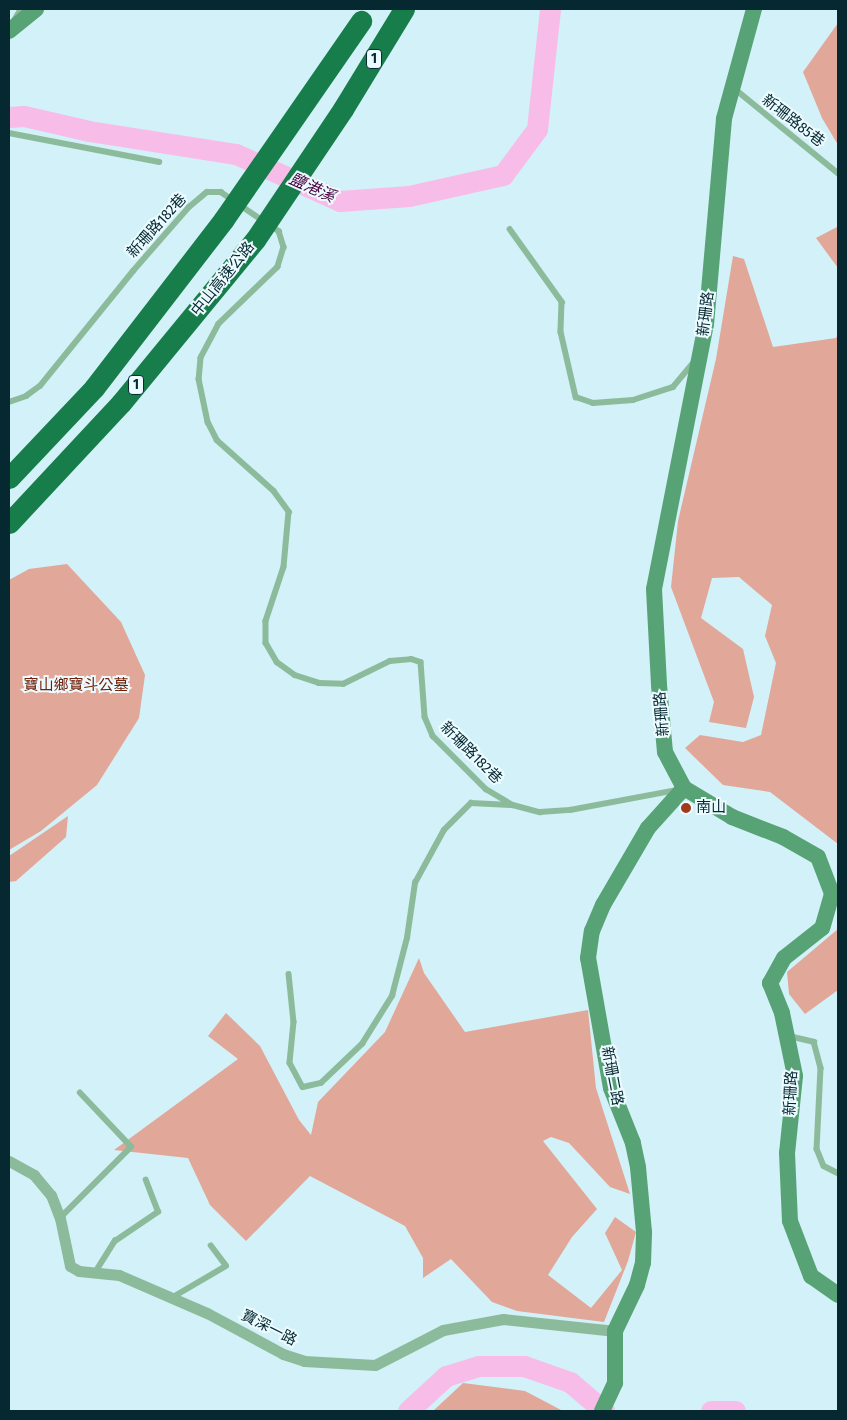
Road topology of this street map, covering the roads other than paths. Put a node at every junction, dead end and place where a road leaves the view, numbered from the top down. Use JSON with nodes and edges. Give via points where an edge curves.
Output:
{"nodes":[{"id":1,"x":21,"y":9,"type":"edge"},
{"id":2,"x":36,"y":9,"type":"edge"},
{"id":3,"x":404,"y":9,"type":"edge"},
{"id":4,"x":754,"y":9,"type":"edge"},
{"id":5,"x":364,"y":15,"type":"edge"},
{"id":6,"x":9,"y":30,"type":"edge"},
{"id":7,"x":733,"y":88,"type":"junction"},
{"id":8,"x":9,"y":133,"type":"edge"},
{"id":9,"x":159,"y":162,"type":"dead end"},
{"id":10,"x":838,"y":173,"type":"edge"},
{"id":11,"x":510,"y":229,"type":"dead end"},
{"id":12,"x":708,"y":305,"type":"junction"},
{"id":13,"x":9,"y":402,"type":"edge"},
{"id":14,"x":9,"y":478,"type":"edge"},
{"id":15,"x":9,"y":523,"type":"edge"},
{"id":16,"x":684,"y":788,"type":"junction"},
{"id":17,"x":513,"y":805,"type":"junction"},
{"id":18,"x":289,"y":974,"type":"dead end"},
{"id":19,"x":787,"y":1035,"type":"junction"},
{"id":20,"x":80,"y":1093,"type":"dead end"},
{"id":21,"x":9,"y":1162,"type":"edge"},
{"id":22,"x":838,"y":1172,"type":"edge"},
{"id":23,"x":146,"y":1180,"type":"dead end"},
{"id":24,"x":60,"y":1218,"type":"junction"},
{"id":25,"x":211,"y":1246,"type":"dead end"},
{"id":26,"x":96,"y":1271,"type":"junction"},
{"id":27,"x":838,"y":1295,"type":"edge"},
{"id":28,"x":174,"y":1298,"type":"junction"},
{"id":29,"x":615,"y":1332,"type":"junction"},
{"id":30,"x":605,"y":1406,"type":"edge"}],
"edges":[{"from":1,"to":6,"type":"lane"},
{"from":2,"to":6,"type":"street"},
{"from":3,"to":15,"type":"highway","name":"中山高速公路","number":"1","bridge":true,"via":[[343,109],[255,240],[121,403]]},
{"from":4,"to":7,"type":"street","name":"新珊路"},
{"from":5,"to":14,"type":"highway","number":"1","bridge":true,"via":[[224,219],[94,388]]},
{"from":7,"to":10,"type":"lane","name":"新珊路85巷"},
{"from":7,"to":12,"type":"street","name":"新珊路","via":[[724,119]]},
{"from":8,"to":9,"type":"lane"},
{"from":11,"to":12,"type":"lane","via":[[562,302],[561,332],[576,397],[594,403],[633,400],[673,387],[693,364]]},
{"from":12,"to":16,"type":"street","name":"新珊路","via":[[654,589],[665,752]]},
{"from":13,"to":17,"type":"lane","name":"新珊路182巷","via":[[40,386],[133,271],[189,207],[207,192],[221,192],[279,231],[284,247],[278,267],[219,324],[201,358],[199,378],[208,422],[217,440],[274,491],[289,512],[289,539],[284,567],[266,621],[266,643],[277,662],[296,675],[319,683],[342,684],[390,662],[411,659],[420,662],[425,717],[433,736],[486,789]]},
{"from":16,"to":17,"type":"lane","name":"新珊路182巷","via":[[563,810],[540,812]]},
{"from":16,"to":19,"type":"street","name":"新珊路","via":[[732,816],[783,837],[818,858],[832,894],[822,928],[784,958],[770,983]]},
{"from":16,"to":29,"type":"street","name":"新珊二路","via":[[648,828],[602,904],[592,931],[588,958],[611,1088],[632,1143],[642,1201],[643,1263],[637,1285]]},
{"from":17,"to":18,"type":"lane","name":"新珊路182巷","via":[[471,803],[444,830],[415,883],[407,938],[392,996],[362,1044],[321,1083],[303,1087],[290,1063],[294,1022]]},
{"from":19,"to":22,"type":"lane","via":[[814,1042],[821,1068],[817,1149],[824,1166]]},
{"from":19,"to":27,"type":"street","name":"新珊路","via":[[795,1076],[787,1153],[790,1221],[810,1276]]},
{"from":20,"to":24,"type":"lane","via":[[131,1147]]},
{"from":21,"to":24,"type":"street","name":"寶深一路","via":[[34,1175],[51,1195]]},
{"from":23,"to":26,"type":"lane","via":[[158,1212],[115,1241]]},
{"from":24,"to":26,"type":"street","name":"寶深一路","via":[[70,1266],[79,1271]]},
{"from":25,"to":28,"type":"lane","via":[[226,1266]]},
{"from":26,"to":28,"type":"street","name":"寶深一路","via":[[119,1275]]},
{"from":28,"to":29,"type":"street","name":"寶深一路","via":[[283,1354],[304,1361],[375,1365],[444,1330],[503,1319]]},
{"from":29,"to":30,"type":"street","name":"新珊二路","via":[[616,1383]]}]}
